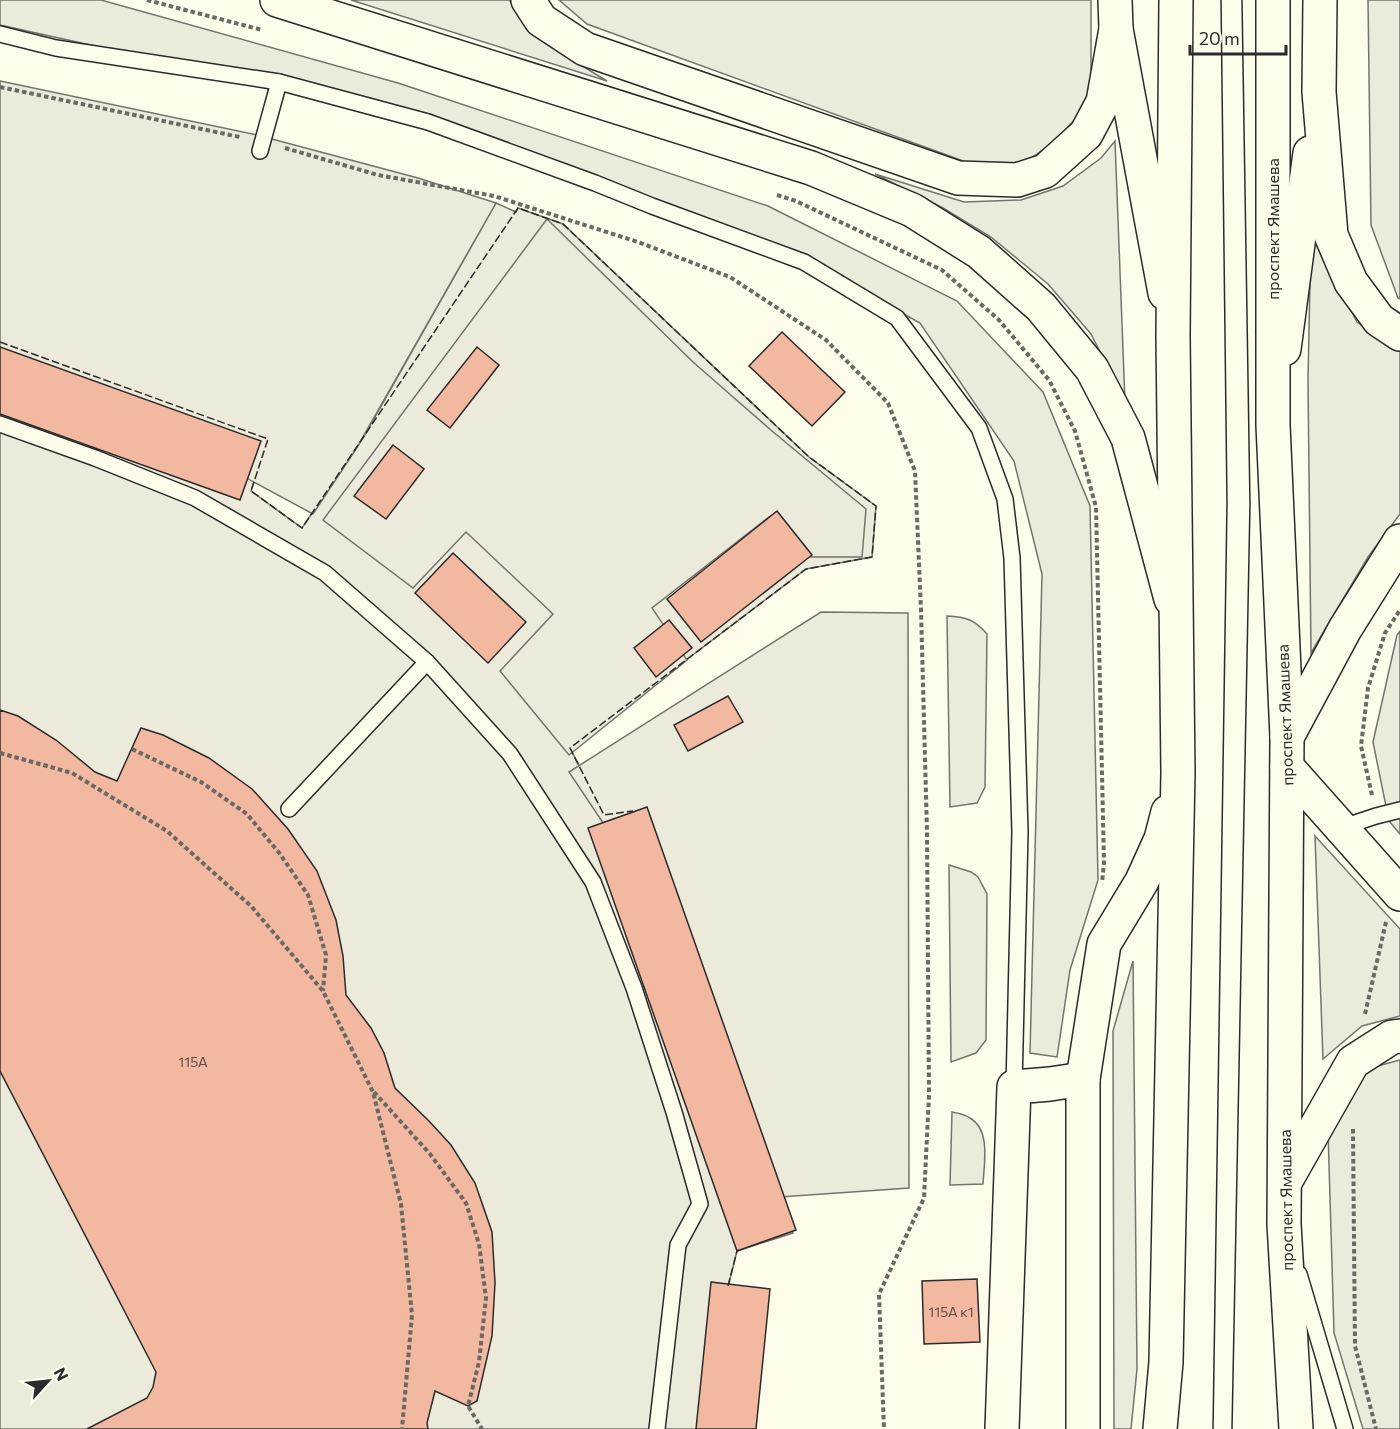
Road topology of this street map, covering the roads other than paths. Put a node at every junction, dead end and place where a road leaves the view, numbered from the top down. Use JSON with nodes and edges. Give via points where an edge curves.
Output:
{"nodes":[{"id":1,"x":276,"y":0,"type":"edge"},
{"id":2,"x":528,"y":0,"type":"edge"},
{"id":3,"x":1176,"y":0,"type":"edge"},
{"id":4,"x":1273,"y":0,"type":"edge"},
{"id":5,"x":1320,"y":0,"type":"edge"},
{"id":6,"x":1116,"y":14,"type":"edge"},
{"id":7,"x":0,"y":34,"type":"edge"},
{"id":8,"x":279,"y":82,"type":"junction"},
{"id":9,"x":1319,"y":92,"type":"junction"},
{"id":10,"x":262,"y":146,"type":"road end"},
{"id":11,"x":1400,"y":334,"type":"edge"},
{"id":12,"x":1173,"y":336,"type":"junction"},
{"id":13,"x":0,"y":424,"type":"edge"},
{"id":14,"x":1273,"y":425,"type":"junction"},
{"id":15,"x":1400,"y":541,"type":"edge"},
{"id":16,"x":1177,"y":623,"type":"junction"},
{"id":17,"x":427,"y":662,"type":"junction"},
{"id":18,"x":1287,"y":752,"type":"junction"},
{"id":19,"x":1178,"y":773,"type":"junction"},
{"id":20,"x":289,"y":810,"type":"dead end"},
{"id":21,"x":1400,"y":810,"type":"edge"},
{"id":22,"x":1340,"y":828,"type":"junction"},
{"id":23,"x":1394,"y":904,"type":"edge"},
{"id":24,"x":1400,"y":1036,"type":"edge"},
{"id":25,"x":1083,"y":1079,"type":"junction"},
{"id":26,"x":1014,"y":1087,"type":"junction"},
{"id":27,"x":1284,"y":1183,"type":"junction"},
{"id":28,"x":1284,"y":1224,"type":"junction"},
{"id":29,"x":657,"y":1429,"type":"edge"},
{"id":30,"x":1002,"y":1429,"type":"edge"},
{"id":31,"x":1083,"y":1429,"type":"edge"},
{"id":32,"x":1160,"y":1429,"type":"edge"},
{"id":33,"x":1296,"y":1429,"type":"edge"},
{"id":34,"x":1345,"y":1429,"type":"edge"}],
"edges":[{"from":1,"to":16,"type":"main road","via":[[811,168],[912,210],[979,252],[1041,308],[1092,369],[1128,438]]},
{"from":2,"to":6,"type":"main road","via":[[541,20],[585,49],[958,178],[1017,180],[1045,171],[1086,134],[1103,102]]},
{"from":3,"to":12,"type":"main road"},
{"from":4,"to":14,"type":"main road","name":"проспект Ямашева"},
{"from":5,"to":9,"type":"main road"},
{"from":6,"to":12,"type":"main road"},
{"from":7,"to":8,"type":"lane","via":[[56,48]]},
{"from":8,"to":10,"type":"lane"},
{"from":8,"to":26,"type":"lane","via":[[428,122],[804,262],[897,318],[979,428],[1005,499],[1012,558],[1020,832]]},
{"from":9,"to":11,"type":"main road","via":[[1330,235],[1351,282],[1379,320]]},
{"from":9,"to":14,"type":"main road"},
{"from":12,"to":16,"type":"main road"},
{"from":13,"to":17,"type":"lane","via":[[195,498],[325,573]]},
{"from":14,"to":18,"type":"main road","name":"проспект Ямашева"},
{"from":15,"to":18,"type":"main road","via":[[1345,629]]},
{"from":16,"to":19,"type":"main road"},
{"from":17,"to":20,"type":"lane"},
{"from":17,"to":29,"type":"lane","via":[[510,754],[593,882],[634,987],[674,1112],[700,1204],[678,1245]]},
{"from":18,"to":22,"type":"main road"},
{"from":18,"to":27,"type":"main road","name":"проспект Ямашева"},
{"from":19,"to":25,"type":"main road","via":[[1161,839],[1142,881],[1104,944]]},
{"from":19,"to":32,"type":"main road","via":[[1166,1362]]},
{"from":21,"to":22,"type":"lane"},
{"from":22,"to":23,"type":"main road"},
{"from":24,"to":27,"type":"main road","via":[[1353,1062]]},
{"from":25,"to":26,"type":"main road"},
{"from":25,"to":31,"type":"main road"},
{"from":26,"to":30,"type":"main road"},
{"from":27,"to":28,"type":"main road","name":"проспект Ямашева"},
{"from":28,"to":33,"type":"main road","name":"проспект Ямашева"},
{"from":28,"to":34,"type":"lane"}]}
